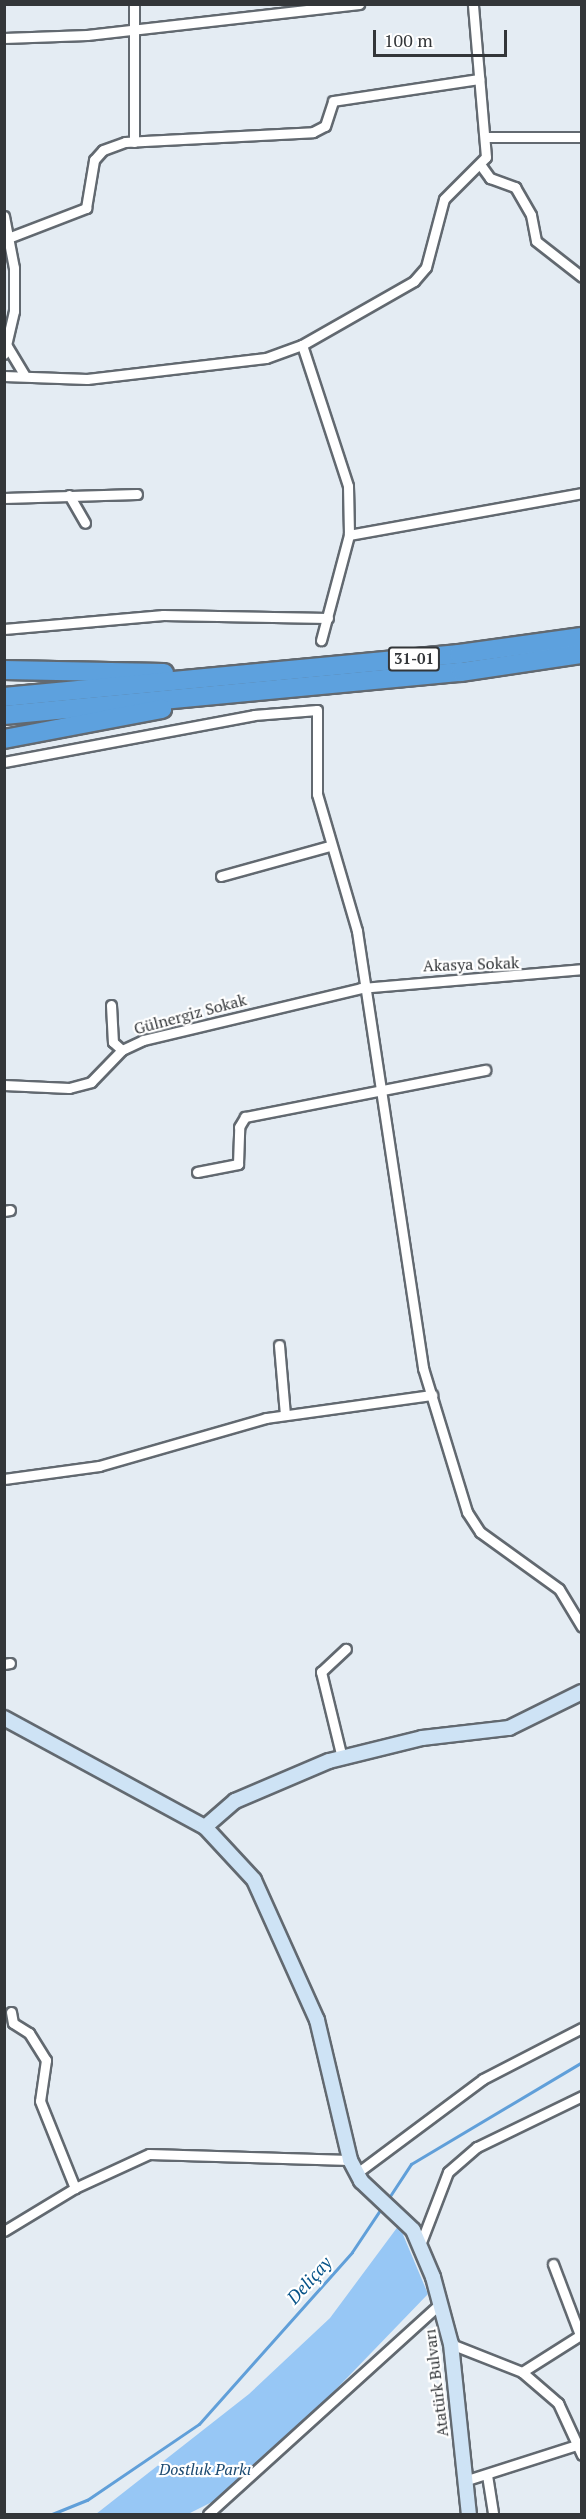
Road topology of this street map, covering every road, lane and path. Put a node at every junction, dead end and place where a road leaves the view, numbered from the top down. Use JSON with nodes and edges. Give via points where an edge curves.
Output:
{"nodes":[{"id":1,"x":134,"y":4,"type":"edge"},
{"id":2,"x":359,"y":4,"type":"edge"},
{"id":3,"x":474,"y":4,"type":"edge"},
{"id":4,"x":134,"y":28,"type":"junction"},
{"id":5,"x":4,"y":38,"type":"edge"},
{"id":6,"x":478,"y":79,"type":"junction"},
{"id":7,"x":486,"y":137,"type":"junction"},
{"id":8,"x":582,"y":137,"type":"edge"},
{"id":9,"x":134,"y":142,"type":"junction"},
{"id":10,"x":482,"y":167,"type":"junction"},
{"id":11,"x":4,"y":216,"type":"edge"},
{"id":12,"x":7,"y":233,"type":"edge"},
{"id":13,"x":582,"y":277,"type":"edge"},
{"id":14,"x":302,"y":345,"type":"junction"},
{"id":15,"x":6,"y":350,"type":"edge"},
{"id":16,"x":4,"y":376,"type":"edge"},
{"id":17,"x":25,"y":376,"type":"junction"},
{"id":18,"x":582,"y":493,"type":"edge"},
{"id":19,"x":137,"y":494,"type":"dead end"},
{"id":20,"x":69,"y":495,"type":"junction"},
{"id":21,"x":4,"y":498,"type":"edge"},
{"id":22,"x":85,"y":523,"type":"dead end"},
{"id":23,"x":349,"y":535,"type":"junction"},
{"id":24,"x":328,"y":618,"type":"junction"},
{"id":25,"x":4,"y":629,"type":"edge"},
{"id":26,"x":582,"y":637,"type":"edge"},
{"id":27,"x":321,"y":640,"type":"dead end"},
{"id":28,"x":582,"y":654,"type":"edge"},
{"id":29,"x":4,"y":670,"type":"edge"},
{"id":30,"x":247,"y":683,"type":"junction"},
{"id":31,"x":4,"y":697,"type":"edge"},
{"id":32,"x":4,"y":715,"type":"edge"},
{"id":33,"x":4,"y":739,"type":"edge"},
{"id":34,"x":4,"y":762,"type":"edge"},
{"id":35,"x":329,"y":846,"type":"junction"},
{"id":36,"x":221,"y":876,"type":"dead end"},
{"id":37,"x":582,"y":969,"type":"edge"},
{"id":38,"x":362,"y":988,"type":"junction"},
{"id":39,"x":111,"y":1005,"type":"dead end"},
{"id":40,"x":123,"y":1050,"type":"junction"},
{"id":41,"x":485,"y":1070,"type":"dead end"},
{"id":42,"x":4,"y":1085,"type":"edge"},
{"id":43,"x":379,"y":1090,"type":"junction"},
{"id":44,"x":197,"y":1172,"type":"dead end"},
{"id":45,"x":279,"y":1345,"type":"dead end"},
{"id":46,"x":432,"y":1395,"type":"junction"},
{"id":47,"x":285,"y":1414,"type":"junction"},
{"id":48,"x":4,"y":1479,"type":"edge"},
{"id":49,"x":582,"y":1627,"type":"edge"},
{"id":50,"x":346,"y":1649,"type":"dead end"},
{"id":51,"x":582,"y":1692,"type":"edge"},
{"id":52,"x":4,"y":1718,"type":"edge"},
{"id":53,"x":342,"y":1758,"type":"junction"},
{"id":54,"x":205,"y":1827,"type":"junction"},
{"id":55,"x":11,"y":2012,"type":"dead end"},
{"id":56,"x":582,"y":2028,"type":"edge"},
{"id":57,"x":582,"y":2096,"type":"edge"},
{"id":58,"x":350,"y":2160,"type":"junction"},
{"id":59,"x":359,"y":2177,"type":"junction"},
{"id":60,"x":75,"y":2188,"type":"junction"},
{"id":61,"x":4,"y":2231,"type":"edge"},
{"id":62,"x":420,"y":2245,"type":"junction"},
{"id":63,"x":553,"y":2264,"type":"dead end"},
{"id":64,"x":441,"y":2303,"type":"junction"},
{"id":65,"x":581,"y":2334,"type":"edge"},
{"id":66,"x":451,"y":2344,"type":"junction"},
{"id":67,"x":522,"y":2372,"type":"junction"},
{"id":68,"x":577,"y":2445,"type":"junction"},
{"id":69,"x":582,"y":2455,"type":"edge"},
{"id":70,"x":487,"y":2475,"type":"junction"},
{"id":71,"x":465,"y":2481,"type":"junction"},
{"id":72,"x":208,"y":2514,"type":"edge"},
{"id":73,"x":469,"y":2514,"type":"edge"},
{"id":74,"x":493,"y":2514,"type":"edge"}],
"edges":[{"from":1,"to":4,"type":"street"},
{"from":2,"to":4,"type":"street"},
{"from":3,"to":6,"type":"street"},
{"from":4,"to":5,"type":"street"},
{"from":4,"to":9,"type":"street"},
{"from":6,"to":7,"type":"street"},
{"from":6,"to":9,"type":"street","via":[[333,101],[325,126],[313,132]]},
{"from":7,"to":8,"type":"street"},
{"from":7,"to":10,"type":"street"},
{"from":9,"to":12,"type":"street","via":[[103,150],[94,160],[86,208]]},
{"from":10,"to":13,"type":"street","via":[[490,178],[515,187],[531,216],[536,241]]},
{"from":10,"to":14,"type":"street","via":[[444,199],[426,267],[414,281]]},
{"from":11,"to":12,"type":"street"},
{"from":12,"to":15,"type":"street","via":[[14,311]]},
{"from":14,"to":17,"type":"street","via":[[266,358],[87,379]]},
{"from":14,"to":23,"type":"street","via":[[348,486]]},
{"from":15,"to":17,"type":"street"},
{"from":16,"to":17,"type":"street"},
{"from":18,"to":23,"type":"street"},
{"from":19,"to":20,"type":"street"},
{"from":20,"to":21,"type":"street"},
{"from":20,"to":22,"type":"street"},
{"from":23,"to":24,"type":"street"},
{"from":24,"to":25,"type":"street","via":[[163,615]]},
{"from":24,"to":27,"type":"street"},
{"from":26,"to":30,"type":"highway","number":"31-01"},
{"from":28,"to":30,"type":"highway","number":"31-01"},
{"from":29,"to":30,"type":"highway","number":"31-01"},
{"from":30,"to":31,"type":"highway"},
{"from":30,"to":32,"type":"highway"},
{"from":30,"to":33,"type":"highway","number":"31-01"},
{"from":34,"to":35,"type":"street","via":[[254,715],[317,710],[317,794]]},
{"from":35,"to":36,"type":"street"},
{"from":35,"to":38,"type":"street","via":[[357,931]]},
{"from":37,"to":38,"type":"street","name":"Akasya Sokak"},
{"from":38,"to":40,"type":"street","name":"Gülnergiz Sokak","via":[[216,1020]]},
{"from":38,"to":43,"type":"street"},
{"from":39,"to":40,"type":"street","via":[[113,1042]]},
{"from":40,"to":42,"type":"street","name":"Gülnergiz Sokak","via":[[91,1082],[69,1088]]},
{"from":41,"to":43,"type":"street"},
{"from":43,"to":44,"type":"street","via":[[245,1117],[238,1127],[237,1164]]},
{"from":43,"to":46,"type":"street","via":[[423,1368]]},
{"from":45,"to":47,"type":"street"},
{"from":46,"to":47,"type":"street"},
{"from":46,"to":49,"type":"street","via":[[467,1512],[480,1532],[559,1589]]},
{"from":47,"to":48,"type":"street","via":[[99,1466]]},
{"from":50,"to":53,"type":"street","via":[[321,1672]]},
{"from":51,"to":53,"type":"main road","via":[[509,1728],[422,1738]]},
{"from":52,"to":54,"type":"main road","name":"Atatürk Bulvarı"},
{"from":53,"to":54,"type":"main road","via":[[235,1801]]},
{"from":54,"to":58,"type":"main road","name":"Atatürk Bulvarı","via":[[254,1880],[282,1938],[317,2020]]},
{"from":55,"to":60,"type":"street","via":[[13,2023],[29,2032],[46,2060],[40,2101]]},
{"from":56,"to":59,"type":"street","via":[[483,2079]]},
{"from":57,"to":62,"type":"street","via":[[487,2141],[448,2172]]},
{"from":58,"to":59,"type":"main road","name":"Atatürk Bulvarı"},
{"from":58,"to":60,"type":"street","via":[[149,2154]]},
{"from":59,"to":62,"type":"main road","name":"Atatürk Bulvarı","via":[[404,2220]]},
{"from":60,"to":61,"type":"street"},
{"from":62,"to":64,"type":"main road","name":"Atatürk Bulvarı"},
{"from":63,"to":65,"type":"street"},
{"from":64,"to":66,"type":"main road","name":"Atatürk Bulvarı"},
{"from":64,"to":72,"type":"street"},
{"from":65,"to":67,"type":"street"},
{"from":66,"to":67,"type":"street"},
{"from":66,"to":71,"type":"main road","name":"Atatürk Bulvarı"},
{"from":67,"to":68,"type":"street","via":[[558,2403]]},
{"from":68,"to":69,"type":"street"},
{"from":68,"to":70,"type":"street"},
{"from":70,"to":71,"type":"street"},
{"from":70,"to":74,"type":"street"},
{"from":71,"to":73,"type":"main road","name":"Atatürk Bulvarı"}]}
